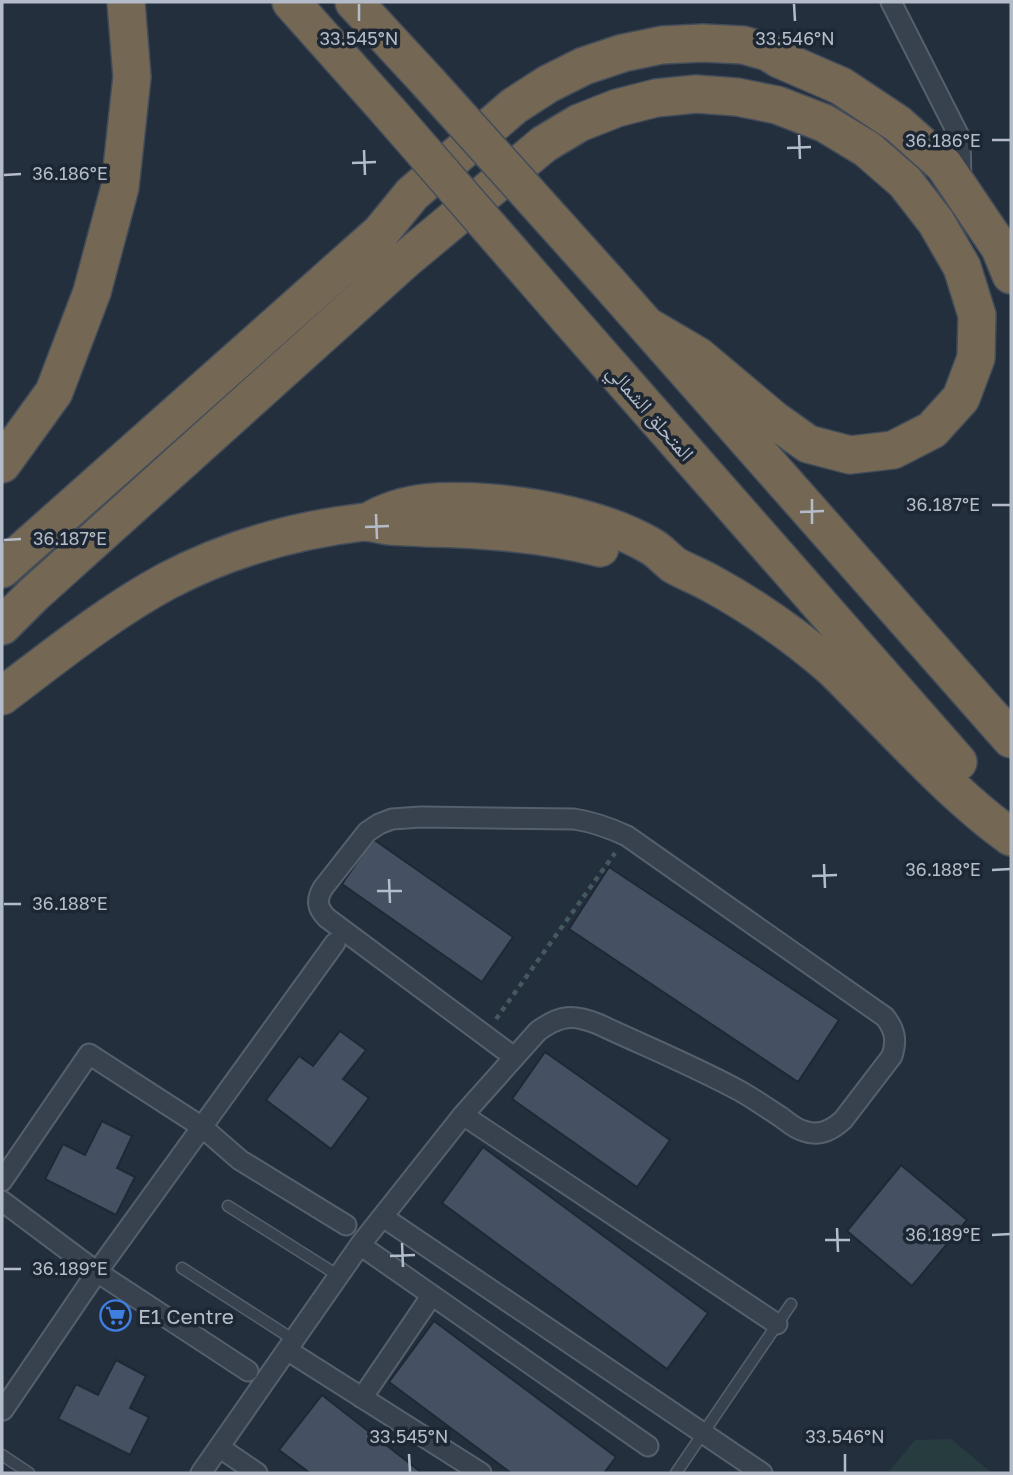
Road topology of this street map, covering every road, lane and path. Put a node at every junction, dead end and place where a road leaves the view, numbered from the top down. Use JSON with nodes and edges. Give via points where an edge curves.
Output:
{"nodes":[{"id":1,"x":126,"y":2,"type":"edge"},
{"id":2,"x":291,"y":2,"type":"edge"},
{"id":3,"x":354,"y":2,"type":"edge"},
{"id":4,"x":891,"y":2,"type":"edge"},
{"id":5,"x":961,"y":189,"type":"junction"},
{"id":6,"x":1011,"y":275,"type":"edge"},
{"id":7,"x":647,"y":326,"type":"junction"},
{"id":8,"x":2,"y":464,"type":"edge"},
{"id":9,"x":2,"y":569,"type":"edge"},
{"id":10,"x":2,"y":626,"type":"edge"},
{"id":11,"x":2,"y":696,"type":"edge"},
{"id":12,"x":1011,"y":739,"type":"edge"},
{"id":13,"x":1011,"y":823,"type":"edge"},
{"id":14,"x":627,"y":836,"type":"junction"},
{"id":15,"x":1011,"y":837,"type":"edge"},
{"id":16,"x":335,"y":943,"type":"dead end"},
{"id":17,"x":485,"y":1034,"type":"junction"},
{"id":18,"x":514,"y":1056,"type":"junction"},
{"id":19,"x":463,"y":1115,"type":"junction"},
{"id":20,"x":202,"y":1127,"type":"junction"},
{"id":21,"x":2,"y":1181,"type":"edge"},
{"id":22,"x":2,"y":1201,"type":"edge"},
{"id":23,"x":228,"y":1206,"type":"dead end"},
{"id":24,"x":383,"y":1217,"type":"junction"},
{"id":25,"x":346,"y":1225,"type":"dead end"},
{"id":26,"x":360,"y":1245,"type":"junction"},
{"id":27,"x":182,"y":1268,"type":"dead end"},
{"id":28,"x":97,"y":1272,"type":"junction"},
{"id":29,"x":339,"y":1276,"type":"junction"},
{"id":30,"x":432,"y":1295,"type":"junction"},
{"id":31,"x":791,"y":1304,"type":"dead end"},
{"id":32,"x":777,"y":1324,"type":"junction"},
{"id":33,"x":290,"y":1345,"type":"junction"},
{"id":34,"x":248,"y":1371,"type":"dead end"},
{"id":35,"x":362,"y":1398,"type":"junction"},
{"id":36,"x":3,"y":1410,"type":"edge"},
{"id":37,"x":704,"y":1433,"type":"junction"},
{"id":38,"x":648,"y":1446,"type":"dead end"},
{"id":39,"x":219,"y":1447,"type":"junction"},
{"id":40,"x":2,"y":1455,"type":"edge"},
{"id":41,"x":734,"y":1465,"type":"edge"},
{"id":42,"x":29,"y":1473,"type":"edge"},
{"id":43,"x":201,"y":1473,"type":"edge"},
{"id":44,"x":257,"y":1473,"type":"edge"},
{"id":45,"x":481,"y":1473,"type":"edge"},
{"id":46,"x":676,"y":1473,"type":"edge"},
{"id":47,"x":762,"y":1473,"type":"edge"}],
"edges":[{"from":1,"to":8,"type":"highway","via":[[132,78],[120,187],[92,292],[54,392]]},
{"from":2,"to":13,"type":"highway","name":"المتحلق الشمالي","bridge":true},
{"from":3,"to":7,"type":"highway","bridge":true},
{"from":4,"to":5,"type":"street","via":[[960,138]]},
{"from":5,"to":6,"type":"highway","via":[[1000,248]]},
{"from":5,"to":9,"type":"highway","via":[[944,165],[898,124],[841,86],[756,47],[662,45],[584,66],[514,106],[412,194],[381,232]]},
{"from":7,"to":10,"type":"highway","via":[[698,356],[808,444],[850,455],[893,450],[932,430],[961,398],[976,358],[977,315],[962,267],[905,182],[867,149],[824,123],[777,105],[737,97],[696,94],[617,108],[544,144],[406,259]]},
{"from":7,"to":12,"type":"highway"},
{"from":11,"to":15,"type":"highway","via":[[108,618],[167,581],[231,552],[298,533],[368,522],[509,531],[674,564],[711,583],[773,621],[830,667],[969,804]]},
{"from":14,"to":17,"type":"path"},
{"from":14,"to":17,"type":"street","via":[[574,819],[399,818],[367,832],[323,888],[318,904],[327,918]]},
{"from":14,"to":18,"type":"street","via":[[885,1017],[895,1036],[892,1056],[843,1120],[826,1132],[815,1133],[804,1132],[723,1082],[582,1018],[551,1021]]},
{"from":16,"to":20,"type":"street"},
{"from":17,"to":18,"type":"street"},
{"from":18,"to":19,"type":"street"},
{"from":19,"to":24,"type":"street"},
{"from":19,"to":32,"type":"street"},
{"from":20,"to":21,"type":"street","via":[[89,1054]]},
{"from":20,"to":25,"type":"street","via":[[240,1160]]},
{"from":20,"to":28,"type":"street"},
{"from":22,"to":28,"type":"street"},
{"from":23,"to":29,"type":"lane"},
{"from":24,"to":26,"type":"street"},
{"from":24,"to":37,"type":"street"},
{"from":26,"to":29,"type":"street"},
{"from":26,"to":30,"type":"street"},
{"from":27,"to":33,"type":"lane"},
{"from":28,"to":34,"type":"street"},
{"from":28,"to":36,"type":"street"},
{"from":29,"to":33,"type":"street"},
{"from":30,"to":35,"type":"street"},
{"from":30,"to":38,"type":"street"},
{"from":31,"to":32,"type":"lane"},
{"from":32,"to":37,"type":"lane"},
{"from":33,"to":35,"type":"street"},
{"from":33,"to":39,"type":"street"},
{"from":35,"to":45,"type":"street"},
{"from":37,"to":41,"type":"street"},
{"from":37,"to":46,"type":"lane"},
{"from":39,"to":43,"type":"street"},
{"from":39,"to":44,"type":"street"},
{"from":40,"to":42,"type":"lane"},
{"from":41,"to":47,"type":"street"}]}
